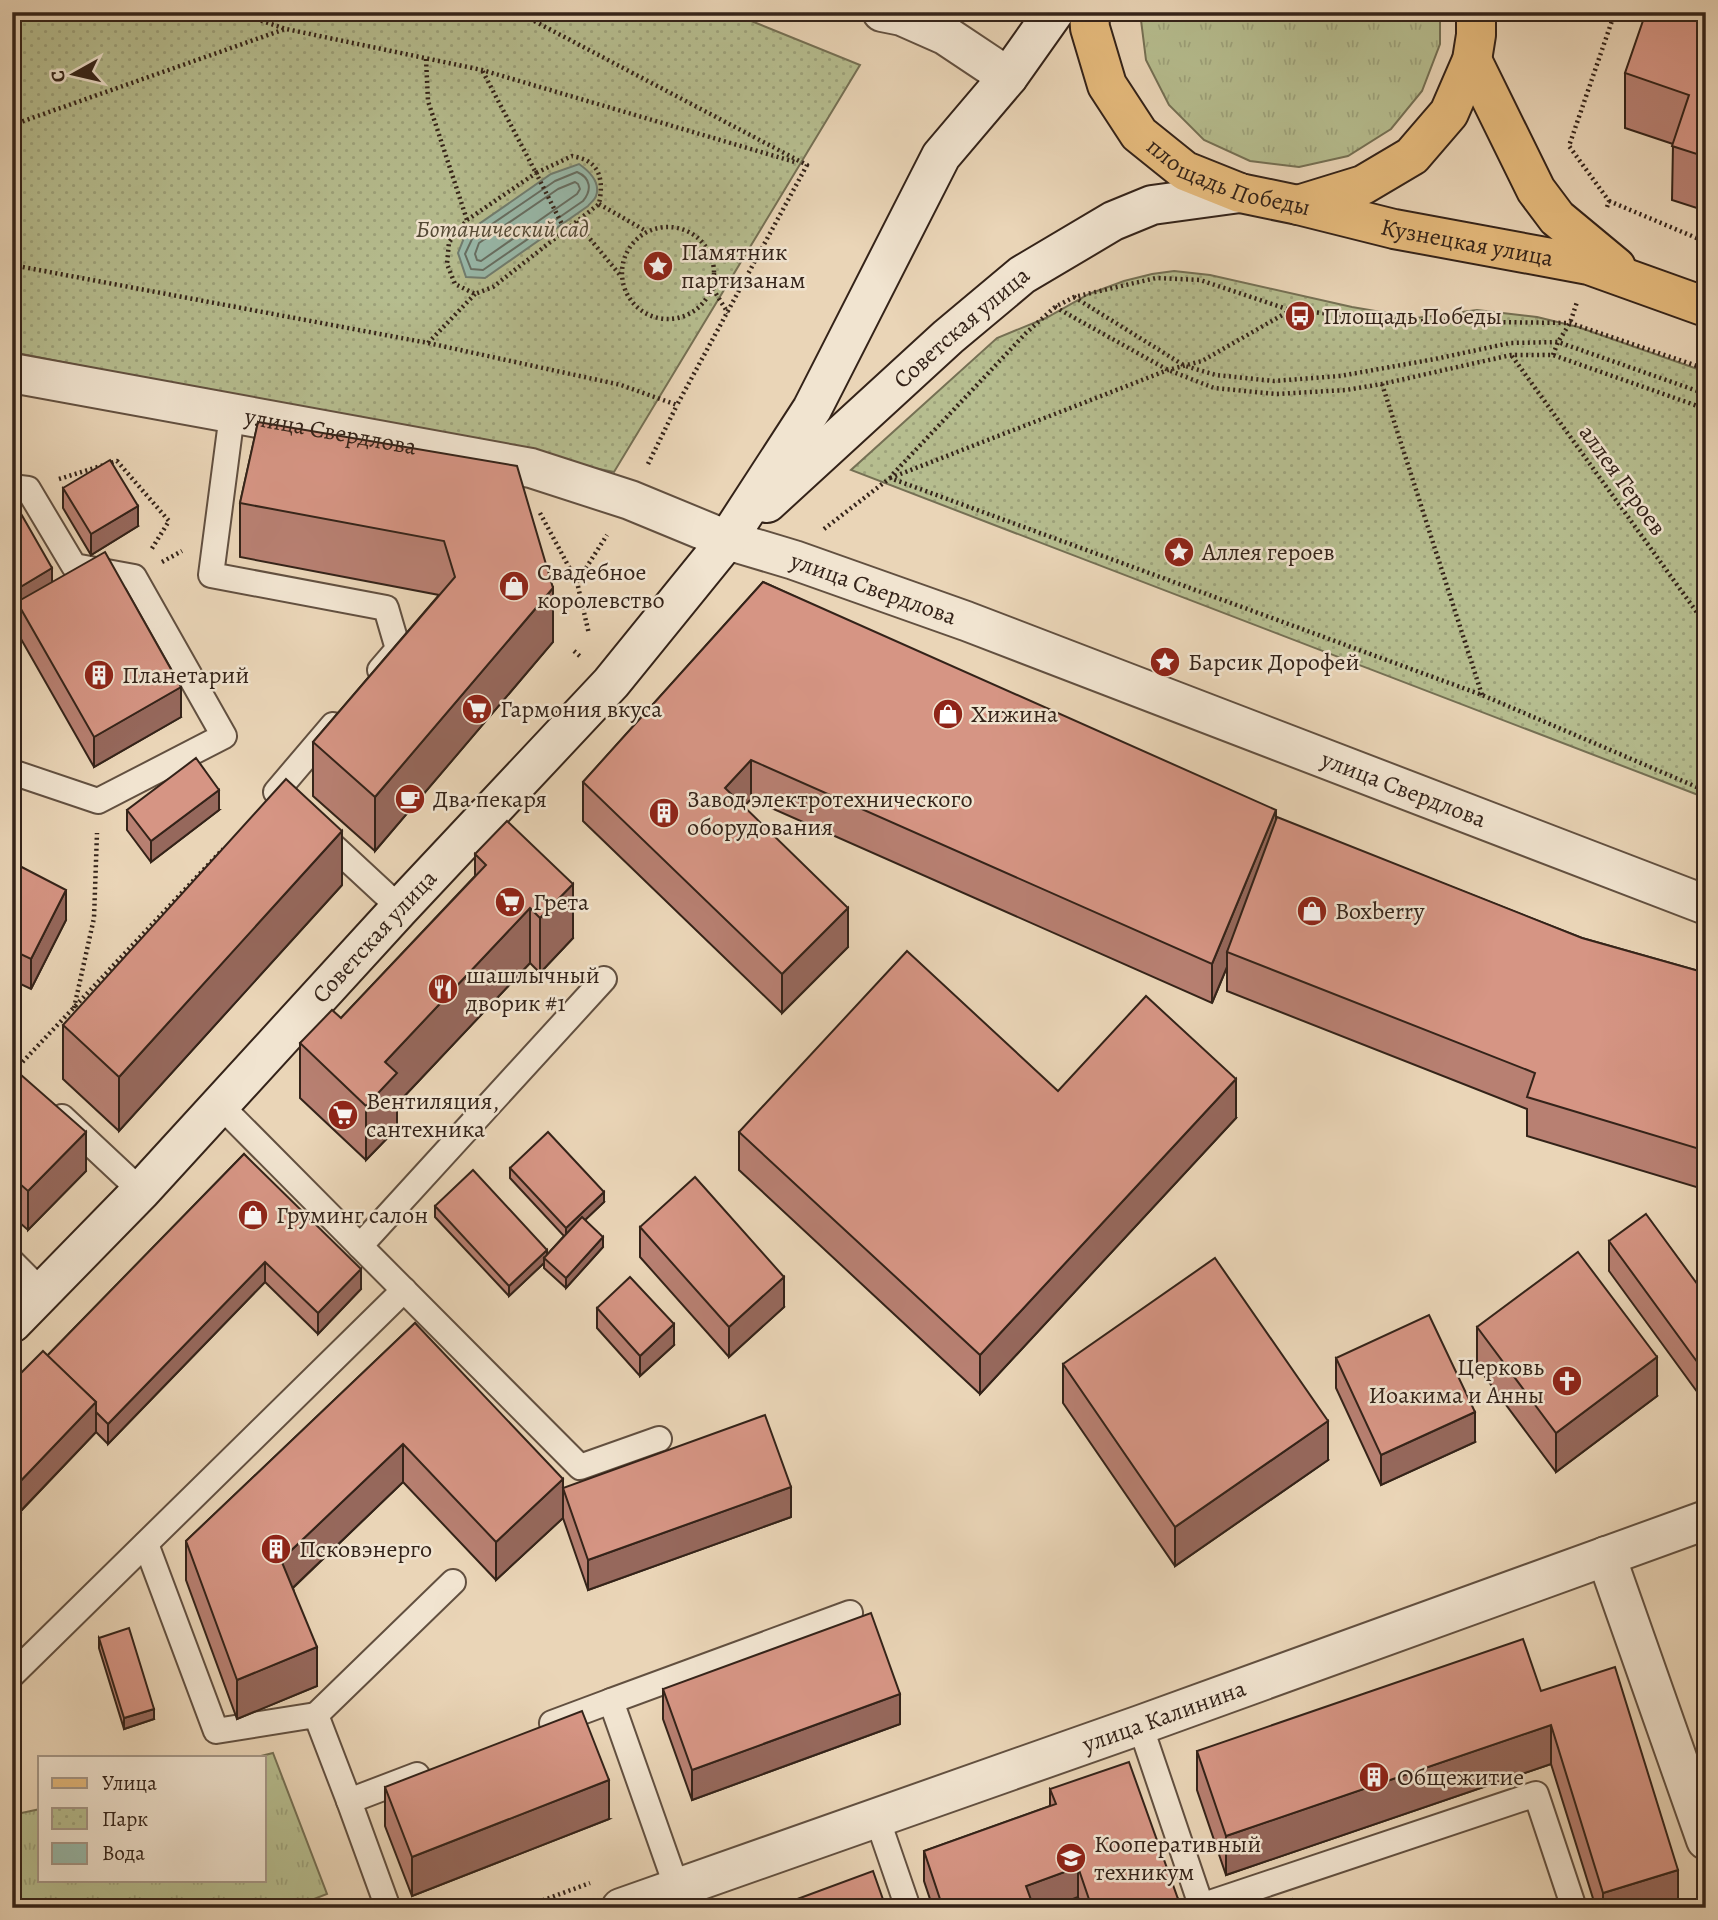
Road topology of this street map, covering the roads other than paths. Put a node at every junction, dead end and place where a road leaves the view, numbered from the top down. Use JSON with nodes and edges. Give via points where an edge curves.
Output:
{"nodes":[{"id":1,"x":882,"y":12,"type":"edge"},
{"id":2,"x":1054,"y":12,"type":"edge"},
{"id":3,"x":1089,"y":12,"type":"edge"},
{"id":4,"x":1478,"y":30,"type":"edge"},
{"id":5,"x":1008,"y":78,"type":"junction"},
{"id":6,"x":1240,"y":193,"type":"junction"},
{"id":7,"x":1298,"y":205,"type":"junction"},
{"id":8,"x":1591,"y":258,"type":"junction"},
{"id":9,"x":1706,"y":307,"type":"edge"},
{"id":10,"x":12,"y":373,"type":"edge"},
{"id":11,"x":232,"y":414,"type":"junction"},
{"id":12,"x":20,"y":488,"type":"edge"},
{"id":13,"x":727,"y":540,"type":"junction"},
{"id":14,"x":363,"y":690,"type":"edge"},
{"id":15,"x":345,"y":710,"type":"edge"},
{"id":16,"x":12,"y":772,"type":"edge"},
{"id":17,"x":1706,"y":905,"type":"edge"},
{"id":18,"x":400,"y":908,"type":"junction"},
{"id":19,"x":604,"y":979,"type":"dead end"},
{"id":20,"x":15,"y":1070,"type":"edge"},
{"id":21,"x":220,"y":1105,"type":"junction"},
{"id":22,"x":141,"y":1191,"type":"junction"},
{"id":23,"x":360,"y":1246,"type":"junction"},
{"id":24,"x":12,"y":1262,"type":"edge"},
{"id":25,"x":404,"y":1290,"type":"junction"},
{"id":26,"x":42,"y":1292,"type":"junction"},
{"id":27,"x":12,"y":1323,"type":"edge"},
{"id":28,"x":659,"y":1439,"type":"dead end"},
{"id":29,"x":1706,"y":1520,"type":"edge"},
{"id":30,"x":146,"y":1544,"type":"junction"},
{"id":31,"x":1606,"y":1556,"type":"junction"},
{"id":32,"x":453,"y":1582,"type":"dead end"},
{"id":33,"x":850,"y":1613,"type":"dead end"},
{"id":34,"x":12,"y":1675,"type":"edge"},
{"id":35,"x":611,"y":1701,"type":"junction"},
{"id":36,"x":316,"y":1715,"type":"junction"},
{"id":37,"x":1140,"y":1725,"type":"junction"},
{"id":38,"x":536,"y":1730,"type":"edge"},
{"id":39,"x":436,"y":1768,"type":"edge"},
{"id":40,"x":349,"y":1801,"type":"junction"},
{"id":41,"x":877,"y":1818,"type":"junction"},
{"id":42,"x":1706,"y":1840,"type":"edge"},
{"id":43,"x":677,"y":1888,"type":"junction"},
{"id":44,"x":1202,"y":1907,"type":"edge"},
{"id":45,"x":388,"y":1908,"type":"edge"},
{"id":46,"x":621,"y":1908,"type":"edge"},
{"id":47,"x":908,"y":1908,"type":"edge"},
{"id":48,"x":1574,"y":1908,"type":"edge"}],
"edges":[{"from":1,"to":5,"type":"street","via":[[945,35]]},
{"from":2,"to":5,"type":"street","name":"Советская улица"},
{"from":3,"to":6,"type":"main road","name":"площадь Победы","via":[[1107,85],[1139,134],[1185,171]]},
{"from":4,"to":7,"type":"main road","name":"площадь Победы","via":[[1450,113],[1412,156],[1363,185]]},
{"from":4,"to":8,"type":"main road","name":"Кузнецкая улица","via":[[1536,190]]},
{"from":5,"to":13,"type":"street","name":"Советская улица","via":[[941,156],[812,409]]},
{"from":6,"to":7,"type":"main road","name":"площадь Победы"},
{"from":6,"to":13,"type":"street","name":"Советская улица","via":[[1152,205],[1112,220],[1022,275]]},
{"from":7,"to":8,"type":"main road","name":"Кузнецкая улица","via":[[1394,229]]},
{"from":8,"to":9,"type":"main road","name":"Кузнецкая улица","via":[[1634,281]]},
{"from":10,"to":11,"type":"street","name":"улица Свердлова"},
{"from":11,"to":13,"type":"street","name":"улица Свердлова","via":[[531,468],[630,500]]},
{"from":11,"to":14,"type":"lane","via":[[211,575],[386,608],[398,649]]},
{"from":12,"to":16,"type":"lane","via":[[74,566],[134,577],[224,736],[98,801]]},
{"from":13,"to":17,"type":"street","name":"улица Свердлова","via":[[979,625]]},
{"from":13,"to":18,"type":"street","name":"Советская улица","via":[[611,683]]},
{"from":15,"to":18,"type":"lane","via":[[275,792]]},
{"from":18,"to":21,"type":"street","name":"Советская улица"},
{"from":19,"to":23,"type":"lane"},
{"from":20,"to":22,"type":"lane"},
{"from":21,"to":22,"type":"street","name":"Советская улица"},
{"from":21,"to":23,"type":"lane"},
{"from":22,"to":26,"type":"street","name":"Советская улица"},
{"from":23,"to":25,"type":"lane"},
{"from":24,"to":26,"type":"lane"},
{"from":25,"to":28,"type":"lane","via":[[580,1467]]},
{"from":25,"to":30,"type":"lane"},
{"from":26,"to":27,"type":"street","name":"Советская улица"},
{"from":29,"to":31,"type":"street","name":"улица Калинина"},
{"from":30,"to":34,"type":"lane"},
{"from":30,"to":36,"type":"lane","via":[[216,1731]]},
{"from":31,"to":37,"type":"street","name":"улица Калинина"},
{"from":31,"to":42,"type":"street"},
{"from":32,"to":36,"type":"lane"},
{"from":33,"to":35,"type":"lane"},
{"from":35,"to":38,"type":"lane"},
{"from":35,"to":43,"type":"lane"},
{"from":36,"to":40,"type":"lane"},
{"from":37,"to":41,"type":"street","name":"улица Калинина"},
{"from":37,"to":44,"type":"lane"},
{"from":39,"to":40,"type":"lane"},
{"from":40,"to":45,"type":"lane"},
{"from":41,"to":43,"type":"street","name":"улица Калинина"},
{"from":41,"to":47,"type":"lane"},
{"from":43,"to":46,"type":"street","name":"улица Калинина"},
{"from":44,"to":48,"type":"lane","via":[[1536,1794]]}]}
